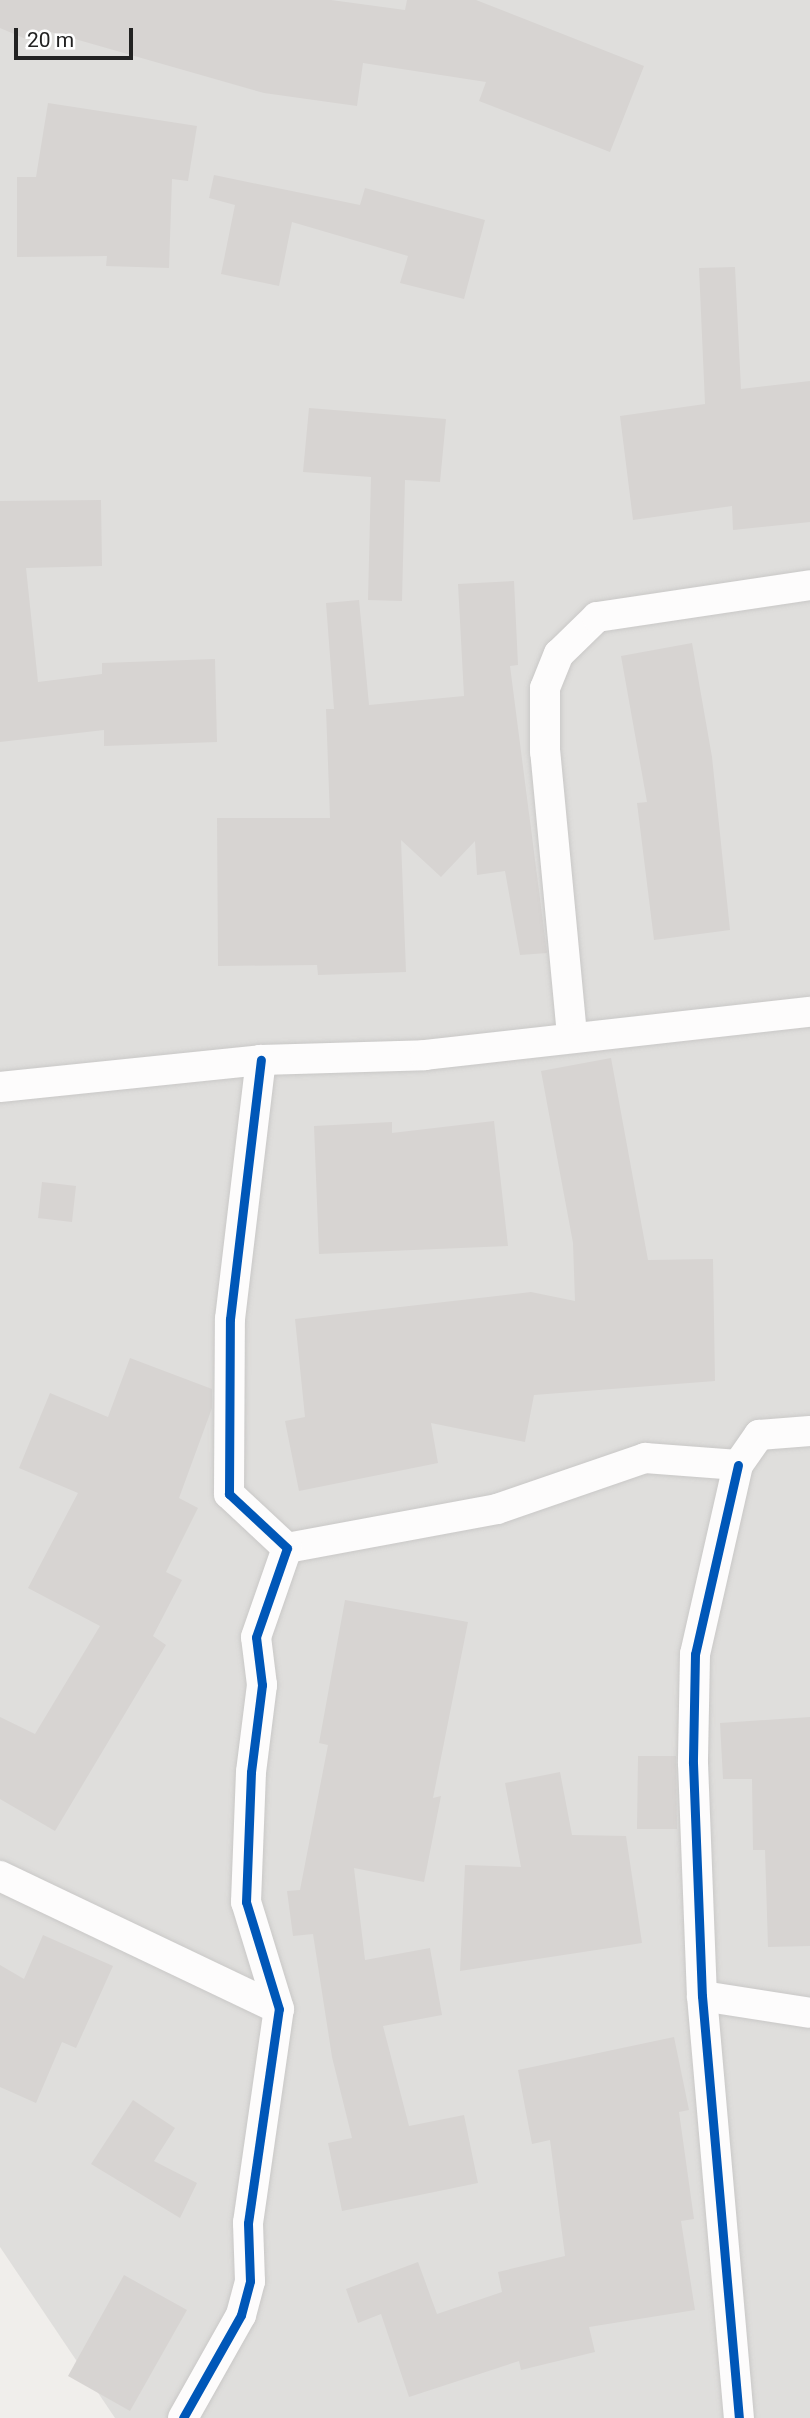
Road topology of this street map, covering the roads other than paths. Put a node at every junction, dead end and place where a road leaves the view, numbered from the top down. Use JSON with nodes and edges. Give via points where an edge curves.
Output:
{"nodes":[{"id":1,"x":810,"y":585,"type":"edge"},
{"id":2,"x":810,"y":1012,"type":"edge"},
{"id":3,"x":572,"y":1035,"type":"junction"},
{"id":4,"x":261,"y":1059,"type":"junction"},
{"id":5,"x":0,"y":1087,"type":"edge"},
{"id":6,"x":810,"y":1431,"type":"edge"},
{"id":7,"x":738,"y":1465,"type":"junction"},
{"id":8,"x":287,"y":1548,"type":"junction"},
{"id":9,"x":0,"y":1876,"type":"edge"},
{"id":10,"x":702,"y":1996,"type":"junction"},
{"id":11,"x":279,"y":2009,"type":"junction"},
{"id":12,"x":810,"y":2013,"type":"edge"},
{"id":13,"x":183,"y":2418,"type":"edge"},
{"id":14,"x":739,"y":2418,"type":"edge"}],
"edges":[{"from":1,"to":3,"type":"street","via":[[597,617],[559,654],[545,688],[545,752]]},
{"from":2,"to":3,"type":"street"},
{"from":3,"to":4,"type":"street","via":[[425,1055]]},
{"from":4,"to":5,"type":"street"},
{"from":4,"to":8,"type":"street","via":[[230,1319],[229,1494]]},
{"from":6,"to":7,"type":"street","via":[[759,1435]]},
{"from":7,"to":8,"type":"street","via":[[645,1458],[496,1509]]},
{"from":7,"to":10,"type":"street","via":[[695,1654]]},
{"from":8,"to":11,"type":"street","via":[[256,1637],[262,1685],[251,1772],[246,1902]]},
{"from":9,"to":11,"type":"street"},
{"from":10,"to":12,"type":"street"},
{"from":10,"to":14,"type":"street"},
{"from":11,"to":13,"type":"street","via":[[248,2223],[250,2281],[242,2315]]}]}
